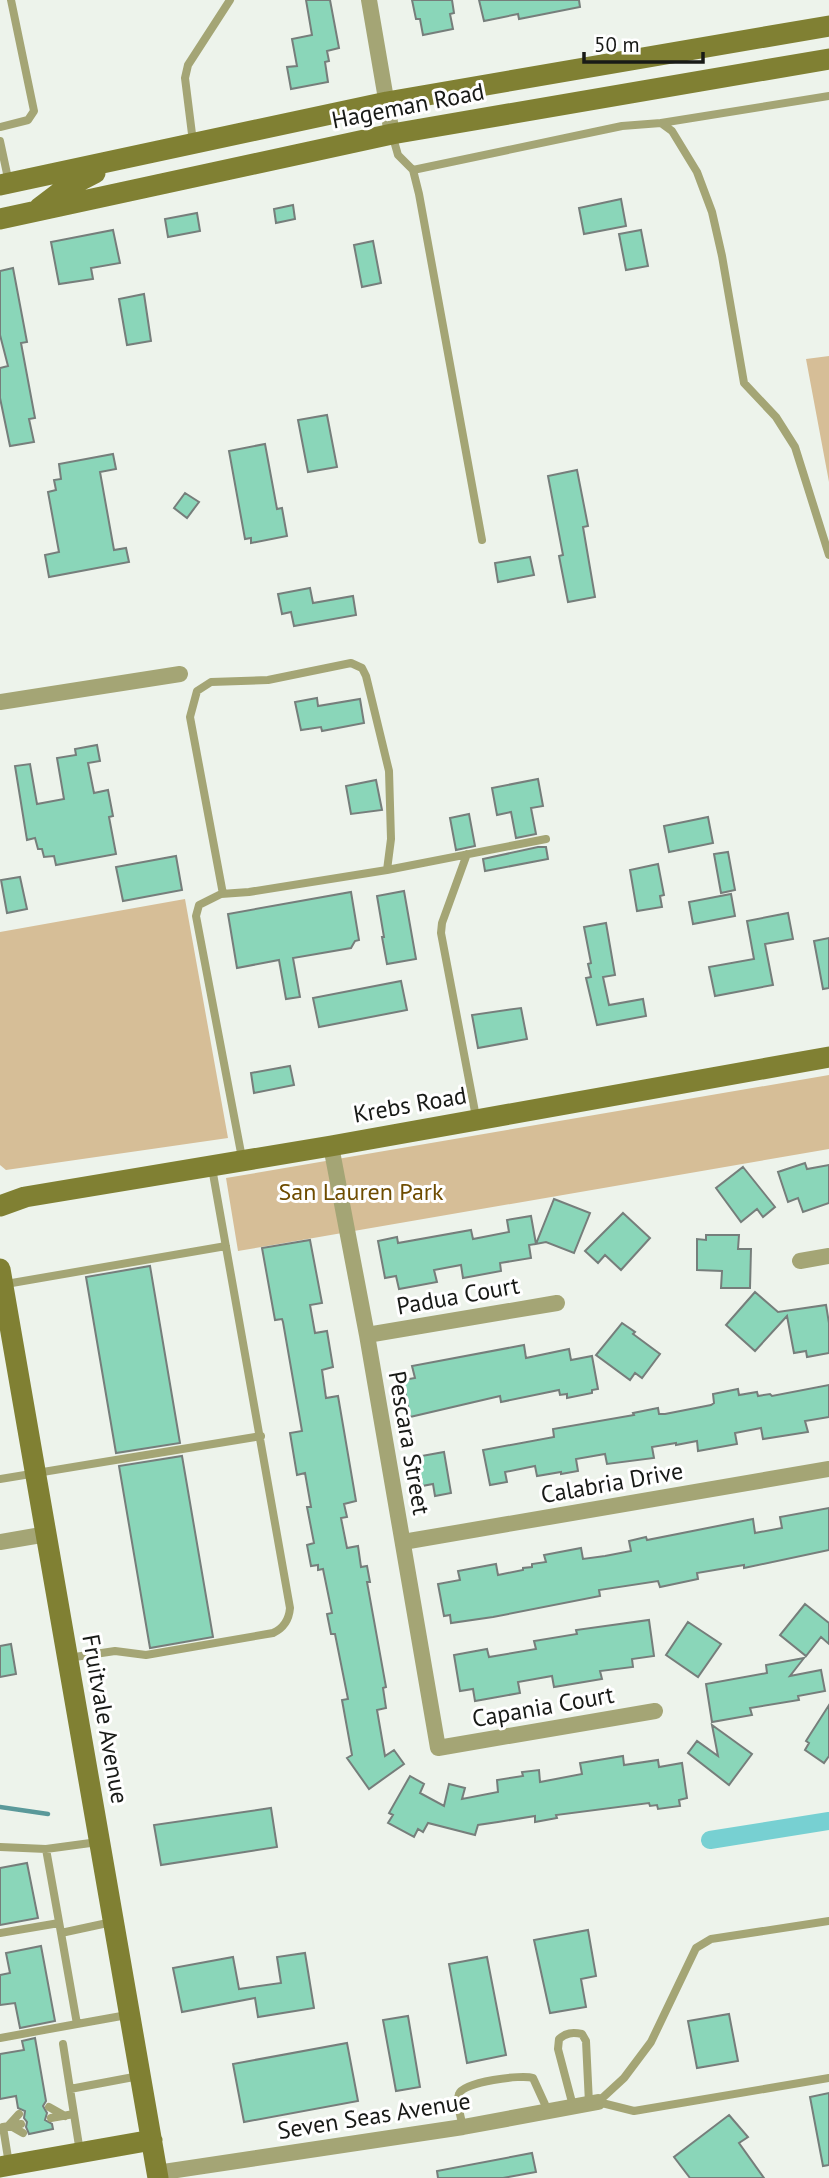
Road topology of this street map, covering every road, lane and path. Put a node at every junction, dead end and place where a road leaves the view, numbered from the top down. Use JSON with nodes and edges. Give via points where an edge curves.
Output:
{"nodes":[{"id":1,"x":11,"y":0,"type":"edge"},
{"id":2,"x":230,"y":0,"type":"edge"},
{"id":3,"x":369,"y":0,"type":"edge"},
{"id":4,"x":829,"y":26,"type":"edge"},
{"id":5,"x":825,"y":57,"type":"edge"},
{"id":6,"x":829,"y":96,"type":"edge"},
{"id":7,"x":387,"y":102,"type":"junction"},
{"id":8,"x":661,"y":123,"type":"junction"},
{"id":9,"x":0,"y":127,"type":"edge"},
{"id":10,"x":392,"y":134,"type":"junction"},
{"id":11,"x":0,"y":141,"type":"edge"},
{"id":12,"x":193,"y":145,"type":"junction"},
{"id":13,"x":413,"y":170,"type":"junction"},
{"id":14,"x":5,"y":184,"type":"edge"},
{"id":15,"x":35,"y":212,"type":"junction"},
{"id":16,"x":0,"y":219,"type":"edge"},
{"id":17,"x":482,"y":540,"type":"dead end"},
{"id":18,"x":829,"y":555,"type":"edge"},
{"id":19,"x":180,"y":674,"type":"dead end"},
{"id":20,"x":0,"y":702,"type":"edge"},
{"id":21,"x":546,"y":839,"type":"dead end"},
{"id":22,"x":467,"y":854,"type":"junction"},
{"id":23,"x":387,"y":870,"type":"junction"},
{"id":24,"x":223,"y":894,"type":"junction"},
{"id":25,"x":829,"y":1057,"type":"edge"},
{"id":26,"x":477,"y":1120,"type":"junction"},
{"id":27,"x":331,"y":1146,"type":"junction"},
{"id":28,"x":243,"y":1161,"type":"junction"},
{"id":29,"x":211,"y":1166,"type":"junction"},
{"id":30,"x":0,"y":1206,"type":"edge"},
{"id":31,"x":226,"y":1247,"type":"junction"},
{"id":32,"x":829,"y":1256,"type":"edge"},
{"id":33,"x":800,"y":1261,"type":"dead end"},
{"id":34,"x":1,"y":1277,"type":"edge"},
{"id":35,"x":557,"y":1303,"type":"dead end"},
{"id":36,"x":367,"y":1335,"type":"junction"},
{"id":37,"x":261,"y":1436,"type":"junction"},
{"id":38,"x":829,"y":1469,"type":"edge"},
{"id":39,"x":36,"y":1473,"type":"junction"},
{"id":40,"x":0,"y":1479,"type":"edge"},
{"id":41,"x":47,"y":1534,"type":"junction"},
{"id":42,"x":0,"y":1542,"type":"edge"},
{"id":43,"x":403,"y":1542,"type":"junction"},
{"id":44,"x":68,"y":1658,"type":"junction"},
{"id":45,"x":654,"y":1711,"type":"dead end"},
{"id":46,"x":438,"y":1748,"type":"joint"},
{"id":47,"x":100,"y":1841,"type":"junction"},
{"id":48,"x":0,"y":1847,"type":"edge"},
{"id":49,"x":46,"y":1849,"type":"junction"},
{"id":50,"x":114,"y":1921,"type":"junction"},
{"id":51,"x":829,"y":1921,"type":"edge"},
{"id":52,"x":59,"y":1923,"type":"junction"},
{"id":53,"x":0,"y":1933,"type":"edge"},
{"id":54,"x":61,"y":1933,"type":"junction"},
{"id":55,"x":129,"y":2015,"type":"junction"},
{"id":56,"x":77,"y":2024,"type":"junction"},
{"id":57,"x":0,"y":2038,"type":"edge"},
{"id":58,"x":64,"y":2043,"type":"dead end"},
{"id":59,"x":141,"y":2076,"type":"junction"},
{"id":60,"x":829,"y":2078,"type":"edge"},
{"id":61,"x":70,"y":2089,"type":"junction"},
{"id":62,"x":587,"y":2104,"type":"junction"},
{"id":63,"x":49,"y":2107,"type":"dead end"},
{"id":64,"x":548,"y":2111,"type":"junction"},
{"id":65,"x":19,"y":2113,"type":"dead end"},
{"id":66,"x":69,"y":2115,"type":"junction"},
{"id":67,"x":52,"y":2122,"type":"dead end"},
{"id":68,"x":9,"y":2125,"type":"junction"},
{"id":69,"x":463,"y":2127,"type":"junction"},
{"id":70,"x":22,"y":2128,"type":"dead end"},
{"id":71,"x":152,"y":2140,"type":"junction"},
{"id":72,"x":79,"y":2152,"type":"junction"},
{"id":73,"x":12,"y":2166,"type":"edge"},
{"id":74,"x":157,"y":2175,"type":"edge"}],
"edges":[{"from":1,"to":9,"type":"lane","via":[[34,111],[28,120]]},
{"from":2,"to":12,"type":"lane","via":[[188,65]]},
{"from":3,"to":7,"type":"street"},
{"from":4,"to":7,"type":"main road","name":"Hageman Road"},
{"from":5,"to":10,"type":"main road","name":"Hageman Road"},
{"from":6,"to":8,"type":"lane"},
{"from":7,"to":10,"type":"street"},
{"from":7,"to":12,"type":"main road","name":"Hageman Road"},
{"from":8,"to":13,"type":"lane","via":[[622,126]]},
{"from":8,"to":18,"type":"lane","via":[[672,131],[697,172],[712,212],[744,383],[776,417],[795,447]]},
{"from":10,"to":13,"type":"lane","via":[[398,155]]},
{"from":10,"to":15,"type":"main road","name":"Hageman Road"},
{"from":11,"to":14,"type":"lane"},
{"from":12,"to":14,"type":"main road","name":"Hageman Road"},
{"from":12,"to":15,"type":"main road","via":[[177,157],[90,174]]},
{"from":13,"to":17,"type":"lane"},
{"from":15,"to":16,"type":"main road","name":"Hageman Road"},
{"from":19,"to":20,"type":"street"},
{"from":21,"to":22,"type":"lane"},
{"from":22,"to":23,"type":"lane"},
{"from":22,"to":26,"type":"lane","via":[[441,933]]},
{"from":23,"to":24,"type":"lane"},
{"from":23,"to":24,"type":"lane","via":[[389,771],[362,668],[351,663],[268,680],[217,681],[197,691],[190,717]]},
{"from":24,"to":28,"type":"lane","via":[[202,902],[196,916]]},
{"from":25,"to":26,"type":"main road","name":"Krebs Road"},
{"from":26,"to":27,"type":"main road","name":"Krebs Road"},
{"from":27,"to":28,"type":"main road","name":"Krebs Road"},
{"from":27,"to":36,"type":"street","name":"Pescara Street"},
{"from":28,"to":29,"type":"main road","name":"Krebs Road"},
{"from":29,"to":30,"type":"main road","name":"Krebs Road","via":[[25,1197]]},
{"from":29,"to":31,"type":"lane"},
{"from":31,"to":34,"type":"lane","via":[[88,1272]]},
{"from":31,"to":37,"type":"lane"},
{"from":32,"to":33,"type":"street"},
{"from":34,"to":39,"type":"main road","name":"Fruitvale Avenue"},
{"from":35,"to":36,"type":"street","name":"Padua Court"},
{"from":36,"to":43,"type":"street","name":"Pescara Street"},
{"from":37,"to":39,"type":"lane"},
{"from":37,"to":44,"type":"lane","via":[[290,1608],[281,1629],[146,1655],[114,1651]]},
{"from":38,"to":43,"type":"street","name":"Calabria Drive"},
{"from":39,"to":40,"type":"lane"},
{"from":39,"to":41,"type":"main road","name":"Fruitvale Avenue"},
{"from":41,"to":42,"type":"street"},
{"from":41,"to":44,"type":"main road","name":"Fruitvale Avenue"},
{"from":43,"to":46,"type":"street","name":"Pescara Street"},
{"from":44,"to":47,"type":"main road","name":"Fruitvale Avenue"},
{"from":45,"to":46,"type":"street","name":"Capania Court"},
{"from":47,"to":49,"type":"lane"},
{"from":47,"to":50,"type":"main road","name":"Fruitvale Avenue"},
{"from":48,"to":49,"type":"lane"},
{"from":49,"to":52,"type":"lane"},
{"from":50,"to":54,"type":"lane"},
{"from":50,"to":55,"type":"main road","name":"Fruitvale Avenue"},
{"from":51,"to":62,"type":"lane","via":[[710,1939],[696,1948],[651,2042],[624,2078]]},
{"from":52,"to":53,"type":"lane"},
{"from":52,"to":54,"type":"lane"},
{"from":54,"to":56,"type":"lane"},
{"from":55,"to":56,"type":"lane"},
{"from":55,"to":59,"type":"main road","name":"Fruitvale Avenue"},
{"from":56,"to":57,"type":"lane"},
{"from":58,"to":61,"type":"lane"},
{"from":59,"to":61,"type":"lane"},
{"from":59,"to":71,"type":"main road","name":"Fruitvale Avenue"},
{"from":60,"to":62,"type":"lane","via":[[634,2110]]},
{"from":61,"to":66,"type":"lane"},
{"from":62,"to":62,"type":"lane","via":[[558,2049],[565,2034],[582,2034],[586,2041]]},
{"from":62,"to":64,"type":"street","name":"Seven Seas Avenue"},
{"from":63,"to":66,"type":"lane"},
{"from":64,"to":69,"type":"street","name":"Seven Seas Avenue"},
{"from":64,"to":69,"type":"lane","via":[[533,2078],[511,2077],[462,2089],[458,2095]]},
{"from":65,"to":68,"type":"lane"},
{"from":66,"to":67,"type":"lane"},
{"from":66,"to":72,"type":"lane"},
{"from":68,"to":70,"type":"lane"},
{"from":68,"to":73,"type":"lane","via":[[3,2127]]},
{"from":69,"to":74,"type":"street","name":"Seven Seas Avenue"},
{"from":71,"to":72,"type":"main road"},
{"from":71,"to":74,"type":"main road","name":"Fruitvale Avenue"},
{"from":72,"to":73,"type":"main road"}]}
